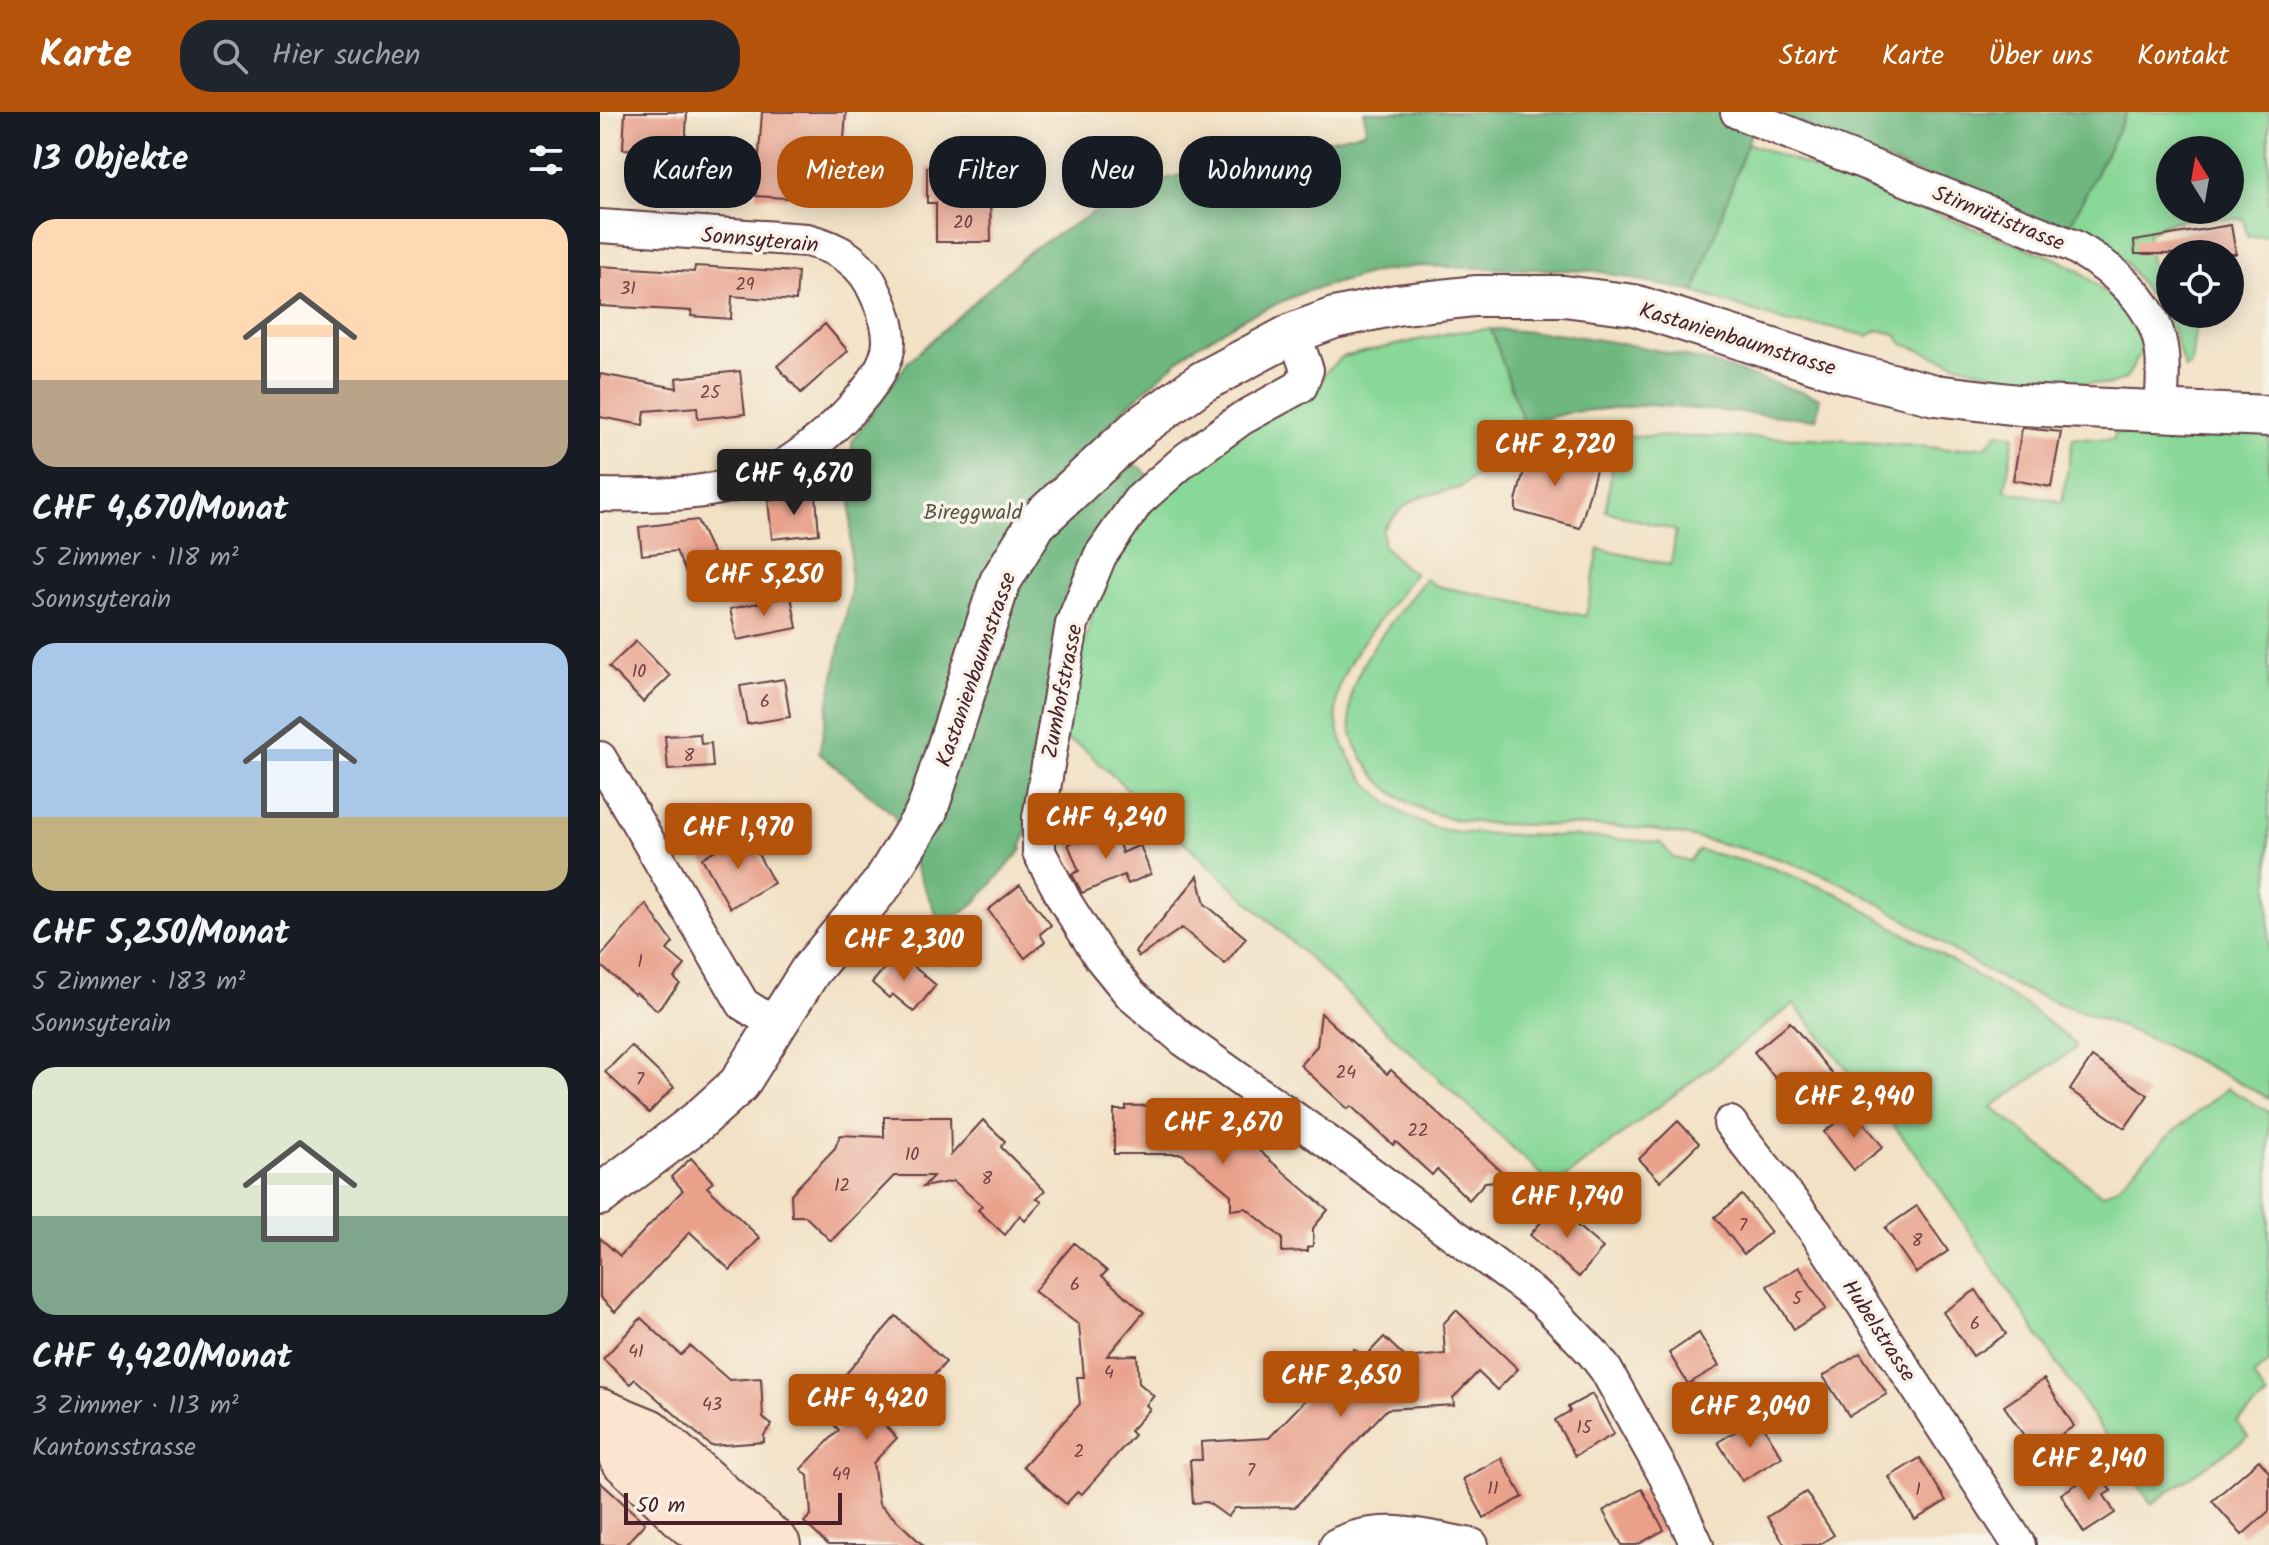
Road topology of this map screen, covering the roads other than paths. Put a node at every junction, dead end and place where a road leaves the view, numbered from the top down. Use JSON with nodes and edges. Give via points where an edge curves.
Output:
{"nodes":[{"id":1,"x":1737,"y":112,"type":"edge"},
{"id":2,"x":600,"y":226,"type":"edge"},
{"id":3,"x":1294,"y":333,"type":"junction"},
{"id":4,"x":2161,"y":411,"type":"junction"},
{"id":5,"x":2269,"y":416,"type":"edge"},
{"id":6,"x":600,"y":495,"type":"edge"},
{"id":7,"x":600,"y":758,"type":"edge"},
{"id":8,"x":775,"y":1024,"type":"junction"},
{"id":9,"x":1730,"y":1123,"type":"dead end"},
{"id":10,"x":600,"y":1195,"type":"edge"},
{"id":11,"x":602,"y":1412,"type":"edge"},
{"id":12,"x":728,"y":1545,"type":"edge"},
{"id":13,"x":778,"y":1545,"type":"edge"},
{"id":14,"x":1336,"y":1545,"type":"edge"},
{"id":15,"x":1472,"y":1545,"type":"edge"},
{"id":16,"x":1697,"y":1545,"type":"edge"},
{"id":17,"x":2019,"y":1545,"type":"edge"}],
"edges":[{"from":1,"to":4,"type":"street","name":"Stirnrütistrasse","via":[[2073,246],[2103,263],[2134,292],[2154,324],[2162,353]]},
{"from":2,"to":6,"type":"street","name":"Sonnsyterain","via":[[833,246],[856,262],[873,286],[889,343],[884,363],[863,396],[799,456],[775,470],[709,490]]},
{"from":3,"to":4,"type":"street","name":"Kastanienbaumstrasse","via":[[1396,305],[1475,296],[1564,296],[1634,305],[1935,395],[2019,405]]},
{"from":3,"to":8,"type":"street","name":"Kastanienbaumstrasse","via":[[1202,382],[1141,426],[1036,523],[1000,582],[927,811],[883,883],[810,971]]},
{"from":3,"to":16,"type":"street","name":"Zumhofstrasse","via":[[1307,370],[1301,386],[1241,419],[1186,459],[1138,501],[1100,556],[1072,624],[1039,818],[1039,852],[1100,957],[1131,995],[1184,1040],[1542,1300],[1583,1342],[1606,1370]]},
{"from":4,"to":5,"type":"street","name":"Kastanienbaumstrasse"},
{"from":7,"to":8,"type":"street","via":[[743,1004]]},
{"from":8,"to":10,"type":"street","name":"Kastanienbaumstrasse","via":[[739,1084]]},
{"from":9,"to":17,"type":"street","name":"Hubelstrasse","via":[[1816,1232]]},
{"from":11,"to":12,"type":"main road","via":[[622,1459],[689,1523]]},
{"from":11,"to":13,"type":"main road","via":[[649,1431]]},
{"from":14,"to":15,"type":"street","via":[[1378,1531]]}]}
